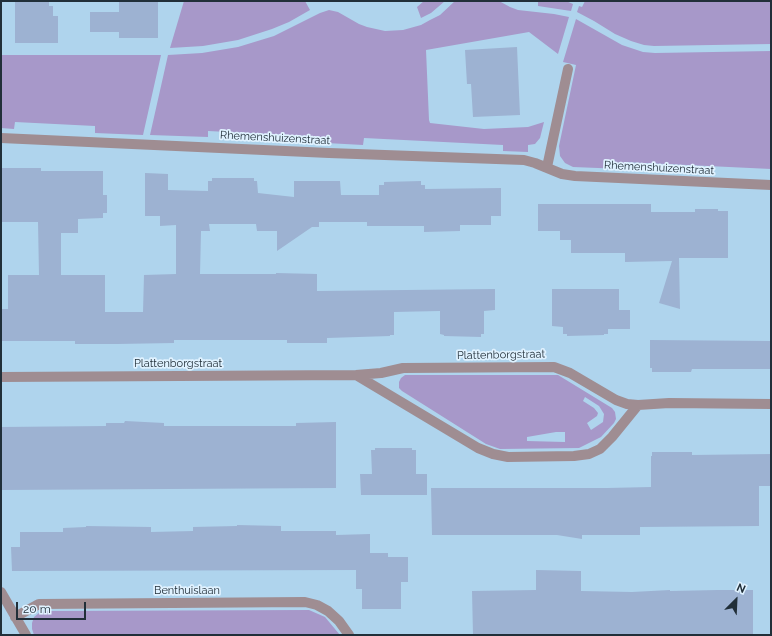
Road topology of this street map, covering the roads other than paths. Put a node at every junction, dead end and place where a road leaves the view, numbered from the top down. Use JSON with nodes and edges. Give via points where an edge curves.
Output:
{"nodes":[{"id":1,"x":568,"y":69,"type":"dead end"},
{"id":2,"x":1,"y":138,"type":"edge"},
{"id":3,"x":547,"y":167,"type":"junction"},
{"id":4,"x":771,"y":185,"type":"edge"},
{"id":5,"x":356,"y":375,"type":"junction"},
{"id":6,"x":1,"y":377,"type":"edge"},
{"id":7,"x":771,"y":404,"type":"edge"},
{"id":8,"x":638,"y":405,"type":"junction"},
{"id":9,"x":1,"y":592,"type":"edge"},
{"id":10,"x":15,"y":617,"type":"junction"},
{"id":11,"x":26,"y":635,"type":"edge"},
{"id":12,"x":349,"y":635,"type":"edge"}],
"edges":[{"from":1,"to":3,"type":"street"},
{"from":2,"to":3,"type":"street","name":"Rhemenshuizenstraat","via":[[524,160]]},
{"from":3,"to":4,"type":"street","name":"Rhemenshuizenstraat","via":[[562,174],[575,176]]},
{"from":5,"to":6,"type":"street","name":"Plattenborgstraat"},
{"from":5,"to":8,"type":"street","name":"Plattenborgstraat","via":[[403,368],[554,367],[570,373],[616,400]]},
{"from":5,"to":8,"type":"street","via":[[478,448],[508,457],[589,454],[600,449],[612,437]]},
{"from":7,"to":8,"type":"street","name":"Plattenborgstraat"},
{"from":9,"to":10,"type":"street"},
{"from":10,"to":11,"type":"street"},
{"from":10,"to":12,"type":"street","name":"Benthuislaan","via":[[39,604],[305,602],[328,611]]}]}
